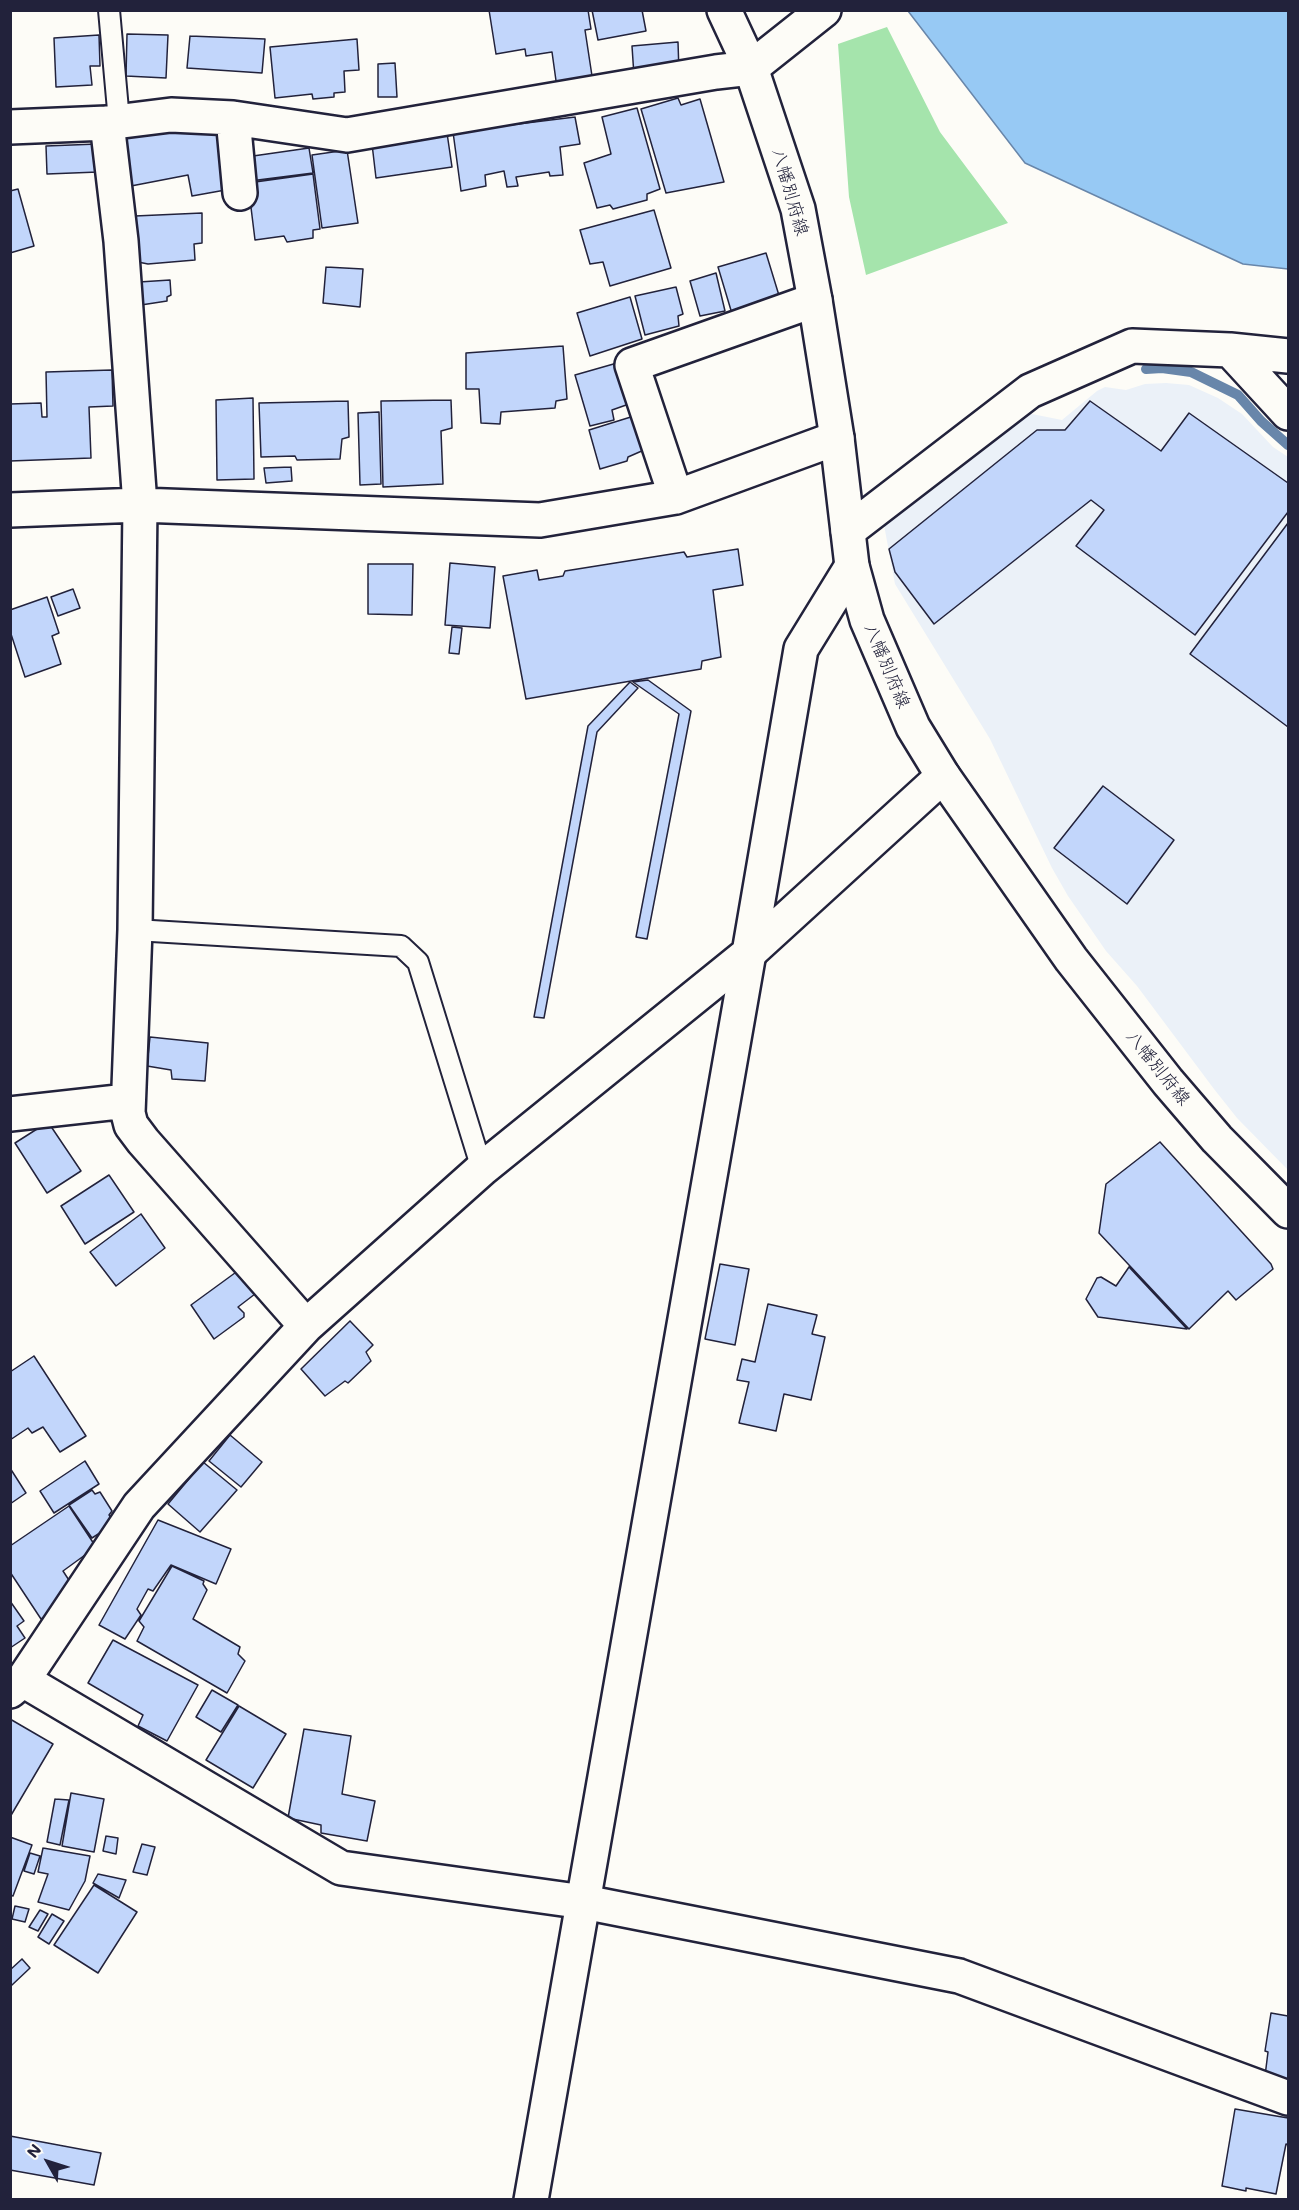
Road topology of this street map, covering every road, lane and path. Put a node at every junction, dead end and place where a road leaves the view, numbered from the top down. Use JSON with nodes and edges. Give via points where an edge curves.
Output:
{"nodes":[{"id":1,"x":110,"y":10,"type":"edge"},
{"id":2,"x":723,"y":10,"type":"edge"},
{"id":3,"x":824,"y":10,"type":"edge"},
{"id":4,"x":751,"y":68,"type":"junction"},
{"id":5,"x":233,"y":118,"type":"junction"},
{"id":6,"x":113,"y":122,"type":"junction"},
{"id":7,"x":10,"y":127,"type":"edge"},
{"id":8,"x":240,"y":193,"type":"dead end"},
{"id":9,"x":815,"y":300,"type":"junction"},
{"id":10,"x":1230,"y":350,"type":"junction"},
{"id":11,"x":1288,"y":356,"type":"edge"},
{"id":12,"x":1288,"y":413,"type":"edge"},
{"id":13,"x":837,"y":438,"type":"junction"},
{"id":14,"x":676,"y":497,"type":"junction"},
{"id":15,"x":140,"y":505,"type":"junction"},
{"id":16,"x":10,"y":510,"type":"edge"},
{"id":17,"x":848,"y":531,"type":"junction"},
{"id":18,"x":852,"y":566,"type":"junction"},
{"id":19,"x":943,"y":776,"type":"junction"},
{"id":20,"x":135,"y":930,"type":"junction"},
{"id":21,"x":749,"y":953,"type":"junction"},
{"id":22,"x":127,"y":1101,"type":"junction"},
{"id":23,"x":10,"y":1114,"type":"edge"},
{"id":24,"x":482,"y":1169,"type":"junction"},
{"id":25,"x":1288,"y":1211,"type":"edge"},
{"id":26,"x":306,"y":1326,"type":"junction"},
{"id":27,"x":17,"y":1686,"type":"edge"},
{"id":28,"x":584,"y":1902,"type":"junction"},
{"id":29,"x":1288,"y":2098,"type":"edge"},
{"id":30,"x":531,"y":2199,"type":"edge"}],
"edges":[{"from":1,"to":6,"type":"lane"},
{"from":2,"to":4,"type":"street","name":"八幡別府線"},
{"from":3,"to":4,"type":"street"},
{"from":4,"to":5,"type":"street","via":[[347,135]]},
{"from":4,"to":9,"type":"street","name":"八幡別府線","via":[[798,209]]},
{"from":5,"to":6,"type":"street","via":[[171,115]]},
{"from":5,"to":8,"type":"street"},
{"from":6,"to":7,"type":"street"},
{"from":6,"to":15,"type":"street"},
{"from":9,"to":13,"type":"street","name":"八幡別府線"},
{"from":9,"to":14,"type":"street","via":[[632,365]]},
{"from":10,"to":11,"type":"street"},
{"from":10,"to":12,"type":"street"},
{"from":10,"to":17,"type":"street","via":[[1132,346],[1030,391]]},
{"from":13,"to":14,"type":"street"},
{"from":13,"to":17,"type":"street","name":"八幡別府線"},
{"from":14,"to":15,"type":"street","via":[[540,520]]},
{"from":15,"to":16,"type":"street"},
{"from":15,"to":20,"type":"street"},
{"from":17,"to":18,"type":"street","name":"八幡別府線"},
{"from":18,"to":19,"type":"street","name":"八幡別府線","via":[[867,620],[886,667],[913,727]]},
{"from":18,"to":21,"type":"street","via":[[801,650]]},
{"from":19,"to":21,"type":"street"},
{"from":19,"to":25,"type":"street","name":"八幡別府線","via":[[1071,959],[1154,1064],[1217,1139]]},
{"from":20,"to":22,"type":"street"},
{"from":20,"to":24,"type":"lane","via":[[401,946],[418,962]]},
{"from":21,"to":24,"type":"street"},
{"from":21,"to":28,"type":"street"},
{"from":22,"to":23,"type":"street"},
{"from":22,"to":26,"type":"street","via":[[131,1125],[143,1141]]},
{"from":24,"to":26,"type":"street"},
{"from":26,"to":27,"type":"street","via":[[139,1506]]},
{"from":27,"to":28,"type":"street","via":[[341,1868]]},
{"from":28,"to":29,"type":"street","via":[[959,1976]]},
{"from":28,"to":30,"type":"street"}]}
